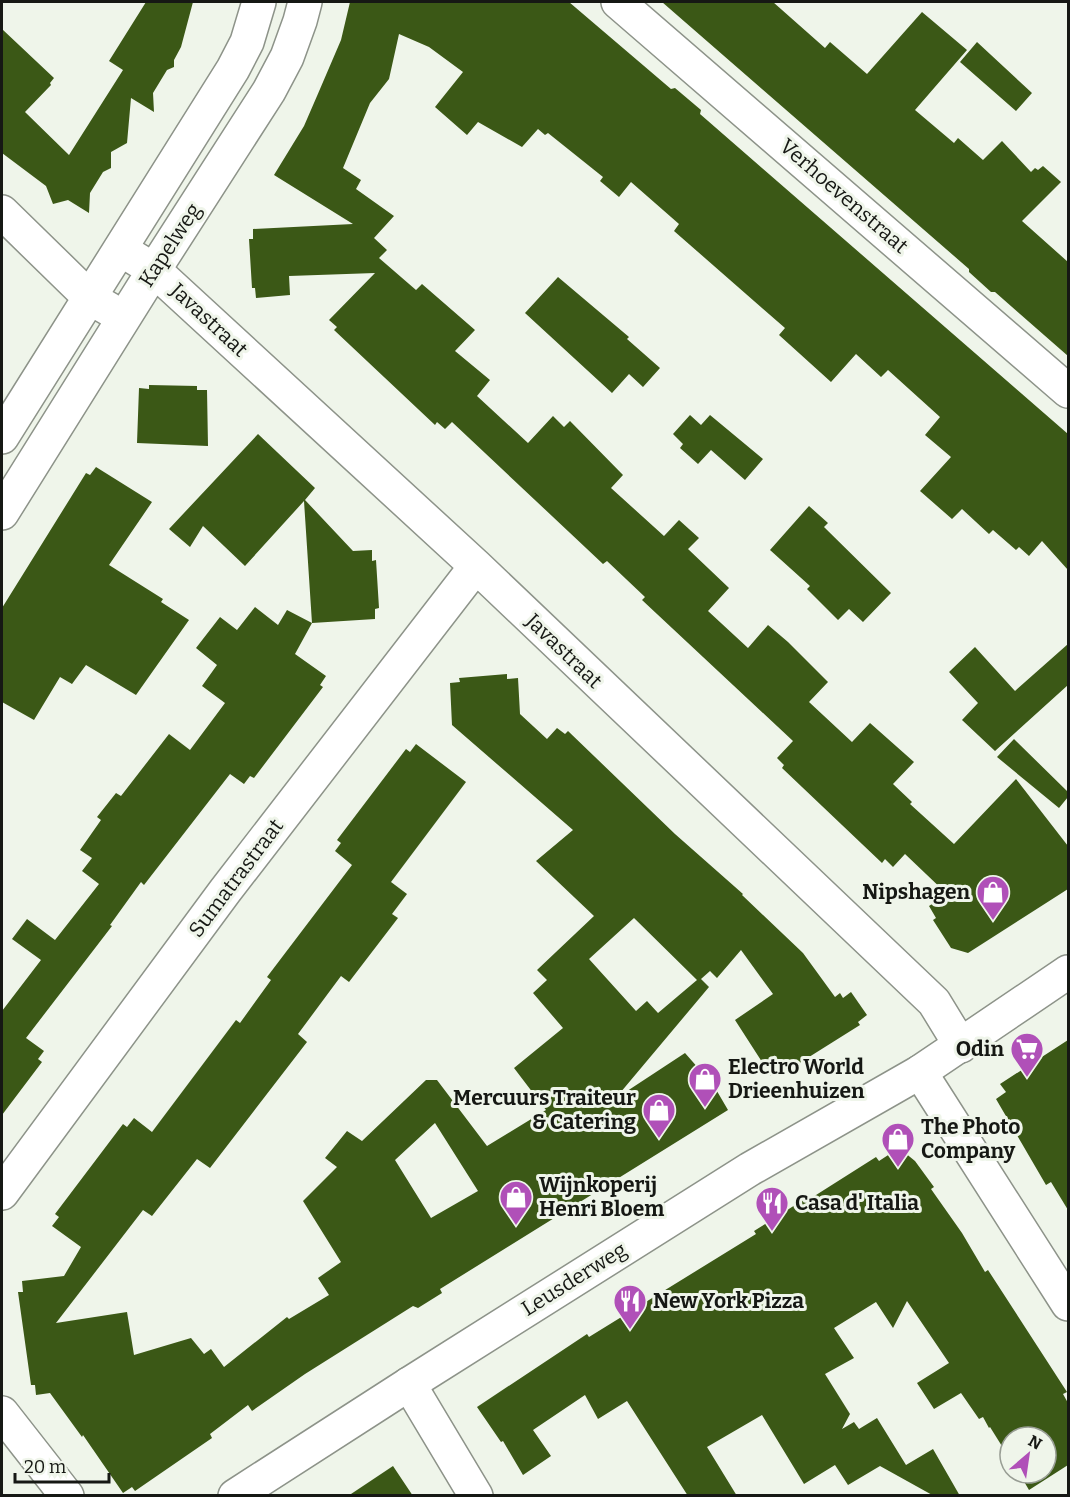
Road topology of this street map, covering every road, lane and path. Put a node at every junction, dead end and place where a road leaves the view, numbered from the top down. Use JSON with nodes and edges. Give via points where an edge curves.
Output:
{"nodes":[{"id":1,"x":259,"y":2,"type":"edge"},
{"id":2,"x":305,"y":2,"type":"edge"},
{"id":3,"x":618,"y":2,"type":"edge"},
{"id":4,"x":2,"y":212,"type":"edge"},
{"id":5,"x":120,"y":249,"type":"junction"},
{"id":6,"x":154,"y":270,"type":"junction"},
{"id":7,"x":90,"y":297,"type":"junction"},
{"id":8,"x":123,"y":318,"type":"junction"},
{"id":9,"x":1068,"y":391,"type":"edge"},
{"id":10,"x":2,"y":437,"type":"edge"},
{"id":11,"x":2,"y":513,"type":"edge"},
{"id":12,"x":476,"y":566,"type":"junction"},
{"id":13,"x":1068,"y":972,"type":"edge"},
{"id":14,"x":961,"y":1046,"type":"junction"},
{"id":15,"x":920,"y":1072,"type":"junction"},
{"id":16,"x":2,"y":1192,"type":"edge"},
{"id":17,"x":1068,"y":1304,"type":"edge"},
{"id":18,"x":409,"y":1384,"type":"junction"},
{"id":19,"x":2,"y":1413,"type":"edge"},
{"id":20,"x":67,"y":1496,"type":"edge"},
{"id":21,"x":236,"y":1496,"type":"edge"},
{"id":22,"x":476,"y":1496,"type":"edge"}],
"edges":[{"from":1,"to":5,"type":"street","name":"Kapelweg","via":[[247,42],[233,69]]},
{"from":2,"to":6,"type":"street","name":"Kapelweg","via":[[287,57],[269,91]]},
{"from":3,"to":9,"type":"street","name":"Verhoevenstraat"},
{"from":4,"to":7,"type":"street"},
{"from":5,"to":6,"type":"street","name":"Javastraat"},
{"from":5,"to":7,"type":"street","name":"Kapelweg"},
{"from":6,"to":8,"type":"street","name":"Kapelweg"},
{"from":6,"to":12,"type":"street","name":"Javastraat"},
{"from":7,"to":8,"type":"street"},
{"from":7,"to":10,"type":"street","name":"Kapelweg"},
{"from":8,"to":11,"type":"street","name":"Kapelweg"},
{"from":12,"to":14,"type":"street","name":"Javastraat","via":[[934,1002]]},
{"from":12,"to":16,"type":"street","name":"Sumatrastraat","via":[[225,891]]},
{"from":13,"to":14,"type":"street","name":"Leusderweg"},
{"from":14,"to":15,"type":"street","name":"Leusderweg"},
{"from":15,"to":17,"type":"street"},
{"from":15,"to":18,"type":"street","name":"Leusderweg","via":[[750,1169]]},
{"from":18,"to":21,"type":"street","name":"Leusderweg"},
{"from":18,"to":22,"type":"street"},
{"from":19,"to":20,"type":"street"}]}
